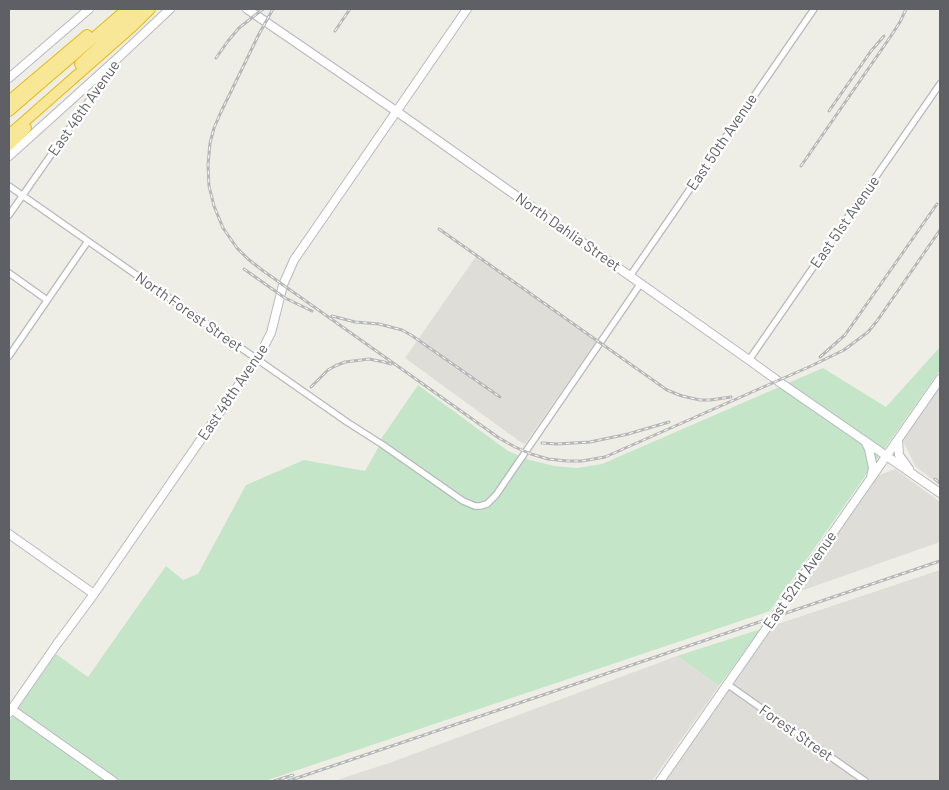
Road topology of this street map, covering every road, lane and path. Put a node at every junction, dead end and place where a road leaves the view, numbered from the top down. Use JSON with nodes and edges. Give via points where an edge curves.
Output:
{"nodes":[{"id":1,"x":89,"y":9,"type":"edge"},
{"id":2,"x":118,"y":9,"type":"edge"},
{"id":3,"x":127,"y":9,"type":"edge"},
{"id":4,"x":140,"y":9,"type":"edge"},
{"id":5,"x":150,"y":9,"type":"edge"},
{"id":6,"x":170,"y":9,"type":"edge"},
{"id":7,"x":247,"y":9,"type":"edge"},
{"id":8,"x":467,"y":9,"type":"edge"},
{"id":9,"x":814,"y":9,"type":"edge"},
{"id":10,"x":105,"y":51,"type":"junction"},
{"id":11,"x":113,"y":62,"type":"junction"},
{"id":12,"x":40,"y":74,"type":"junction"},
{"id":13,"x":9,"y":78,"type":"edge"},
{"id":14,"x":940,"y":84,"type":"edge"},
{"id":15,"x":9,"y":94,"type":"edge"},
{"id":16,"x":9,"y":101,"type":"edge"},
{"id":17,"x":9,"y":111,"type":"edge"},
{"id":18,"x":396,"y":111,"type":"junction"},
{"id":19,"x":9,"y":126,"type":"edge"},
{"id":20,"x":9,"y":135,"type":"edge"},
{"id":21,"x":9,"y":145,"type":"edge"},
{"id":22,"x":9,"y":156,"type":"edge"},
{"id":23,"x":9,"y":186,"type":"edge"},
{"id":24,"x":22,"y":196,"type":"junction"},
{"id":25,"x":9,"y":215,"type":"edge"},
{"id":26,"x":88,"y":241,"type":"junction"},
{"id":27,"x":9,"y":273,"type":"edge"},
{"id":28,"x":630,"y":276,"type":"junction"},
{"id":29,"x":641,"y":284,"type":"junction"},
{"id":30,"x":47,"y":300,"type":"junction"},
{"id":31,"x":9,"y":356,"type":"edge"},
{"id":32,"x":257,"y":359,"type":"junction"},
{"id":33,"x":749,"y":360,"type":"junction"},
{"id":34,"x":940,"y":379,"type":"edge"},
{"id":35,"x":898,"y":440,"type":"junction"},
{"id":36,"x":865,"y":441,"type":"junction"},
{"id":37,"x":887,"y":456,"type":"junction"},
{"id":38,"x":918,"y":478,"type":"junction"},
{"id":39,"x":868,"y":483,"type":"junction"},
{"id":40,"x":940,"y":493,"type":"edge"},
{"id":41,"x":9,"y":534,"type":"edge"},
{"id":42,"x":94,"y":594,"type":"junction"},
{"id":43,"x":727,"y":684,"type":"junction"},
{"id":44,"x":11,"y":707,"type":"edge"},
{"id":45,"x":113,"y":781,"type":"edge"},
{"id":46,"x":660,"y":781,"type":"edge"},
{"id":47,"x":865,"y":781,"type":"edge"}],
"edges":[{"from":1,"to":13,"type":"street"},
{"from":2,"to":12,"type":"highway"},
{"from":3,"to":17,"type":"highway"},
{"from":4,"to":19,"type":"highway"},
{"from":5,"to":10,"type":"highway"},
{"from":6,"to":11,"type":"street","name":"East 46th Avenue"},
{"from":7,"to":18,"type":"street","name":"North Dahlia Street"},
{"from":8,"to":18,"type":"street","name":"East 48th Avenue"},
{"from":9,"to":28,"type":"street","name":"East 50th Avenue"},
{"from":10,"to":20,"type":"highway"},
{"from":10,"to":21,"type":"highway"},
{"from":11,"to":22,"type":"street"},
{"from":11,"to":24,"type":"street","name":"East 46th Avenue"},
{"from":12,"to":15,"type":"highway"},
{"from":12,"to":16,"type":"highway"},
{"from":14,"to":33,"type":"street","name":"East 51st Avenue"},
{"from":18,"to":28,"type":"street","name":"North Dahlia Street"},
{"from":18,"to":32,"type":"street","name":"East 48th Avenue","via":[[290,267],[279,294],[270,333]]},
{"from":23,"to":24,"type":"street","name":"North Forest Street"},
{"from":24,"to":25,"type":"street","name":"East 46th Avenue"},
{"from":24,"to":26,"type":"street","name":"North Forest Street"},
{"from":26,"to":30,"type":"street"},
{"from":26,"to":32,"type":"street","name":"North Forest Street"},
{"from":27,"to":30,"type":"street"},
{"from":28,"to":29,"type":"street","name":"North Dahlia Street"},
{"from":29,"to":32,"type":"street","name":"North Forest Street","via":[[496,495],[480,506],[465,502]]},
{"from":29,"to":33,"type":"street","name":"North Dahlia Street"},
{"from":30,"to":31,"type":"street"},
{"from":32,"to":42,"type":"street","name":"East 48th Avenue"},
{"from":33,"to":36,"type":"street","name":"North Dahlia Street"},
{"from":34,"to":35,"type":"street","name":"East 52nd Avenue"},
{"from":35,"to":37,"type":"street","name":"East 52nd Avenue"},
{"from":35,"to":38,"type":"street","via":[[900,455]]},
{"from":36,"to":37,"type":"street","name":"North Dahlia Street"},
{"from":36,"to":39,"type":"street","via":[[873,468]]},
{"from":37,"to":38,"type":"street","name":"North Dahlia Street"},
{"from":37,"to":39,"type":"street","name":"East 52nd Avenue"},
{"from":38,"to":40,"type":"street","name":"North Dahlia Street"},
{"from":39,"to":43,"type":"street","name":"East 52nd Avenue"},
{"from":41,"to":42,"type":"street"},
{"from":42,"to":44,"type":"street","name":"East 48th Avenue"},
{"from":43,"to":46,"type":"street","name":"East 52nd Avenue"},
{"from":43,"to":47,"type":"street","name":"Forest Street"},
{"from":44,"to":45,"type":"street"}]}
